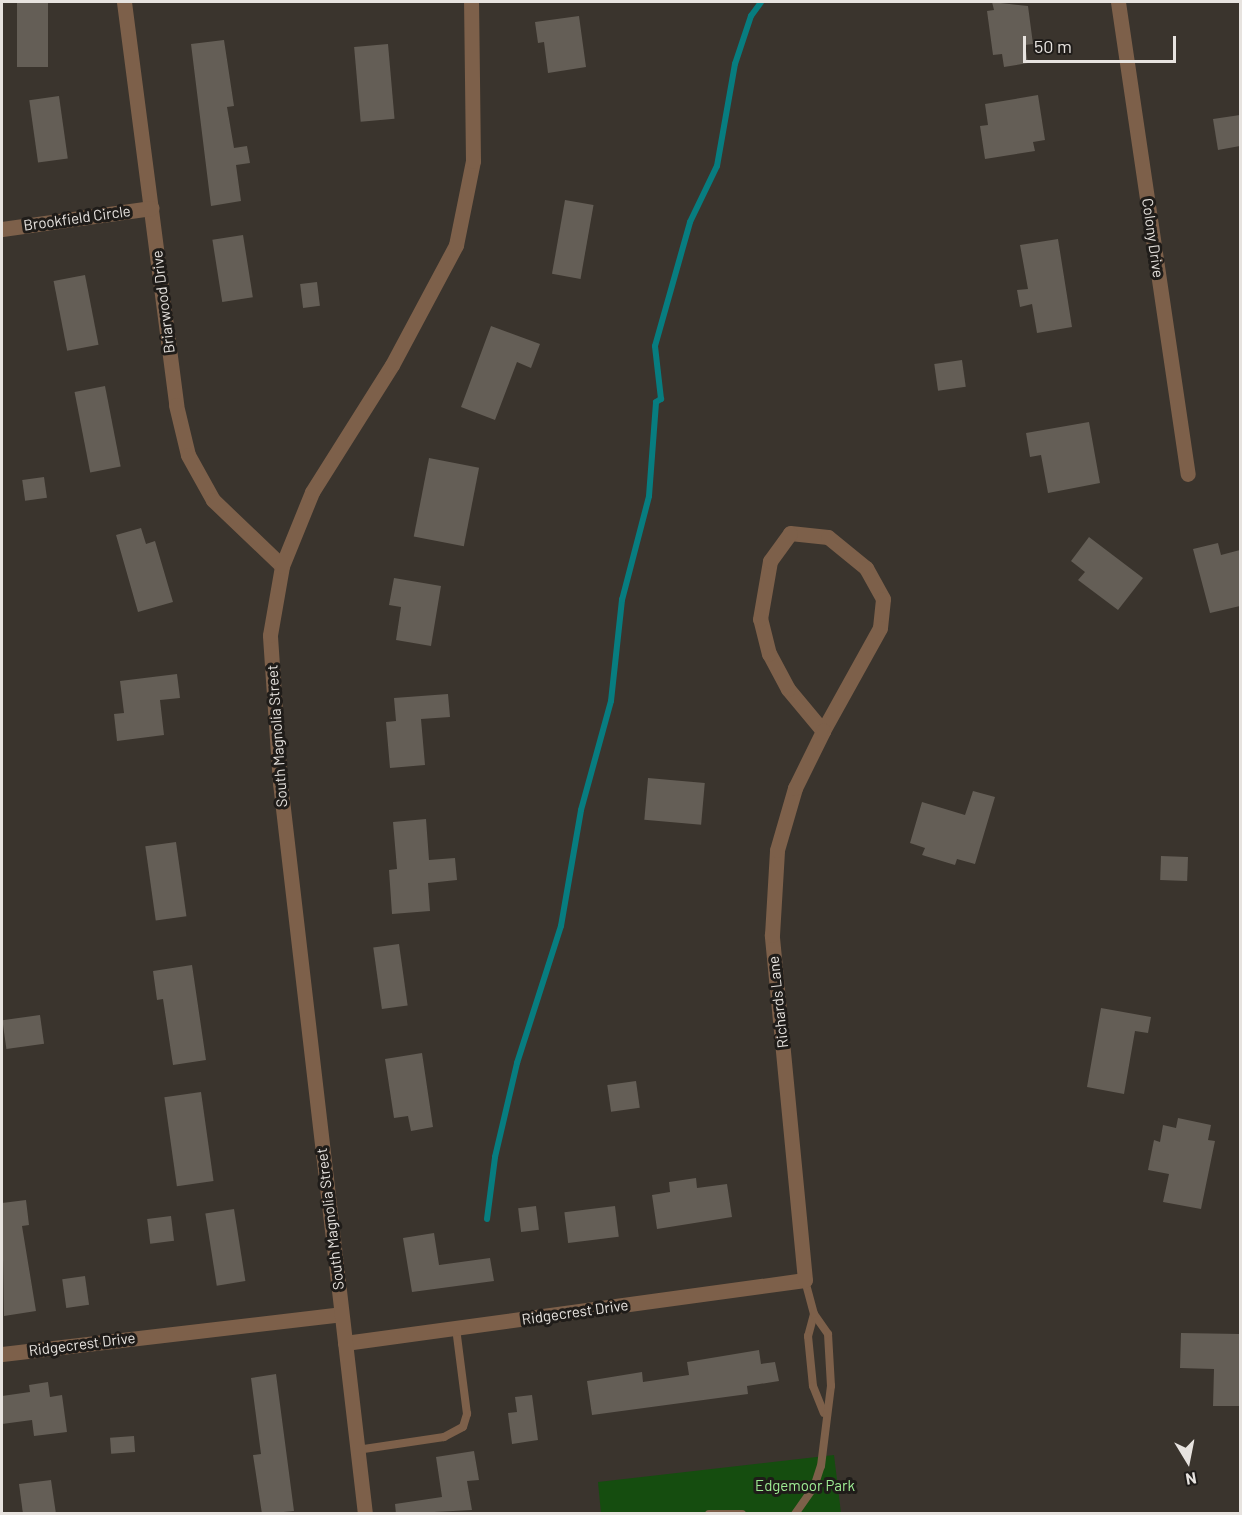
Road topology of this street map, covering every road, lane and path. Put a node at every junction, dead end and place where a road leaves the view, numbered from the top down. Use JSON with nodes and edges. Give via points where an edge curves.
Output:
{"nodes":[{"id":1,"x":124,"y":2,"type":"edge"},
{"id":2,"x":471,"y":2,"type":"edge"},
{"id":3,"x":1118,"y":2,"type":"edge"},
{"id":4,"x":152,"y":208,"type":"junction"},
{"id":5,"x":2,"y":229,"type":"edge"},
{"id":6,"x":1188,"y":474,"type":"dead end"},
{"id":7,"x":282,"y":566,"type":"junction"},
{"id":8,"x":823,"y":731,"type":"junction"},
{"id":9,"x":805,"y":1280,"type":"junction"},
{"id":10,"x":341,"y":1314,"type":"junction"},
{"id":11,"x":814,"y":1314,"type":"junction"},
{"id":12,"x":456,"y":1328,"type":"junction"},
{"id":13,"x":345,"y":1343,"type":"junction"},
{"id":14,"x":2,"y":1354,"type":"edge"},
{"id":15,"x":824,"y":1414,"type":"junction"},
{"id":16,"x":357,"y":1450,"type":"junction"},
{"id":17,"x":365,"y":1514,"type":"edge"},
{"id":18,"x":709,"y":1514,"type":"edge"},
{"id":19,"x":742,"y":1514,"type":"edge"},
{"id":20,"x":795,"y":1514,"type":"edge"}],
"edges":[{"from":1,"to":4,"type":"street","name":"Briarwood Drive"},
{"from":2,"to":7,"type":"street","name":"South Magnolia Street","via":[[473,161],[456,245],[392,365],[312,492]]},
{"from":3,"to":6,"type":"street","name":"Colony Drive"},
{"from":4,"to":5,"type":"street","name":"Brookfield Circle"},
{"from":4,"to":7,"type":"street","name":"Briarwood Drive","via":[[176,405],[188,455],[213,500]]},
{"from":7,"to":10,"type":"street","name":"South Magnolia Street","via":[[270,635],[274,702]]},
{"from":8,"to":8,"type":"street","name":"Richards Lane","via":[[788,689],[769,654],[760,619],[770,561],[790,533],[828,537],[866,568],[883,599],[880,628]]},
{"from":8,"to":9,"type":"street","name":"Richards Lane","via":[[795,789],[777,850],[772,935]]},
{"from":9,"to":11,"type":"lane"},
{"from":9,"to":12,"type":"street","name":"Ridgecrest Drive"},
{"from":10,"to":13,"type":"street","name":"South Magnolia Street"},
{"from":10,"to":14,"type":"street","name":"Ridgecrest Drive"},
{"from":11,"to":15,"type":"lane","via":[[808,1336],[813,1386]]},
{"from":11,"to":15,"type":"lane","via":[[828,1334],[831,1386]]},
{"from":12,"to":13,"type":"street","name":"Ridgecrest Drive"},
{"from":12,"to":16,"type":"lane","via":[[467,1414],[463,1427],[444,1437]]},
{"from":13,"to":16,"type":"street","name":"South Magnolia Street"},
{"from":15,"to":20,"type":"lane","via":[[821,1466],[814,1487]]},
{"from":16,"to":17,"type":"street","name":"South Magnolia Street"},
{"from":18,"to":19,"type":"lane"}]}
